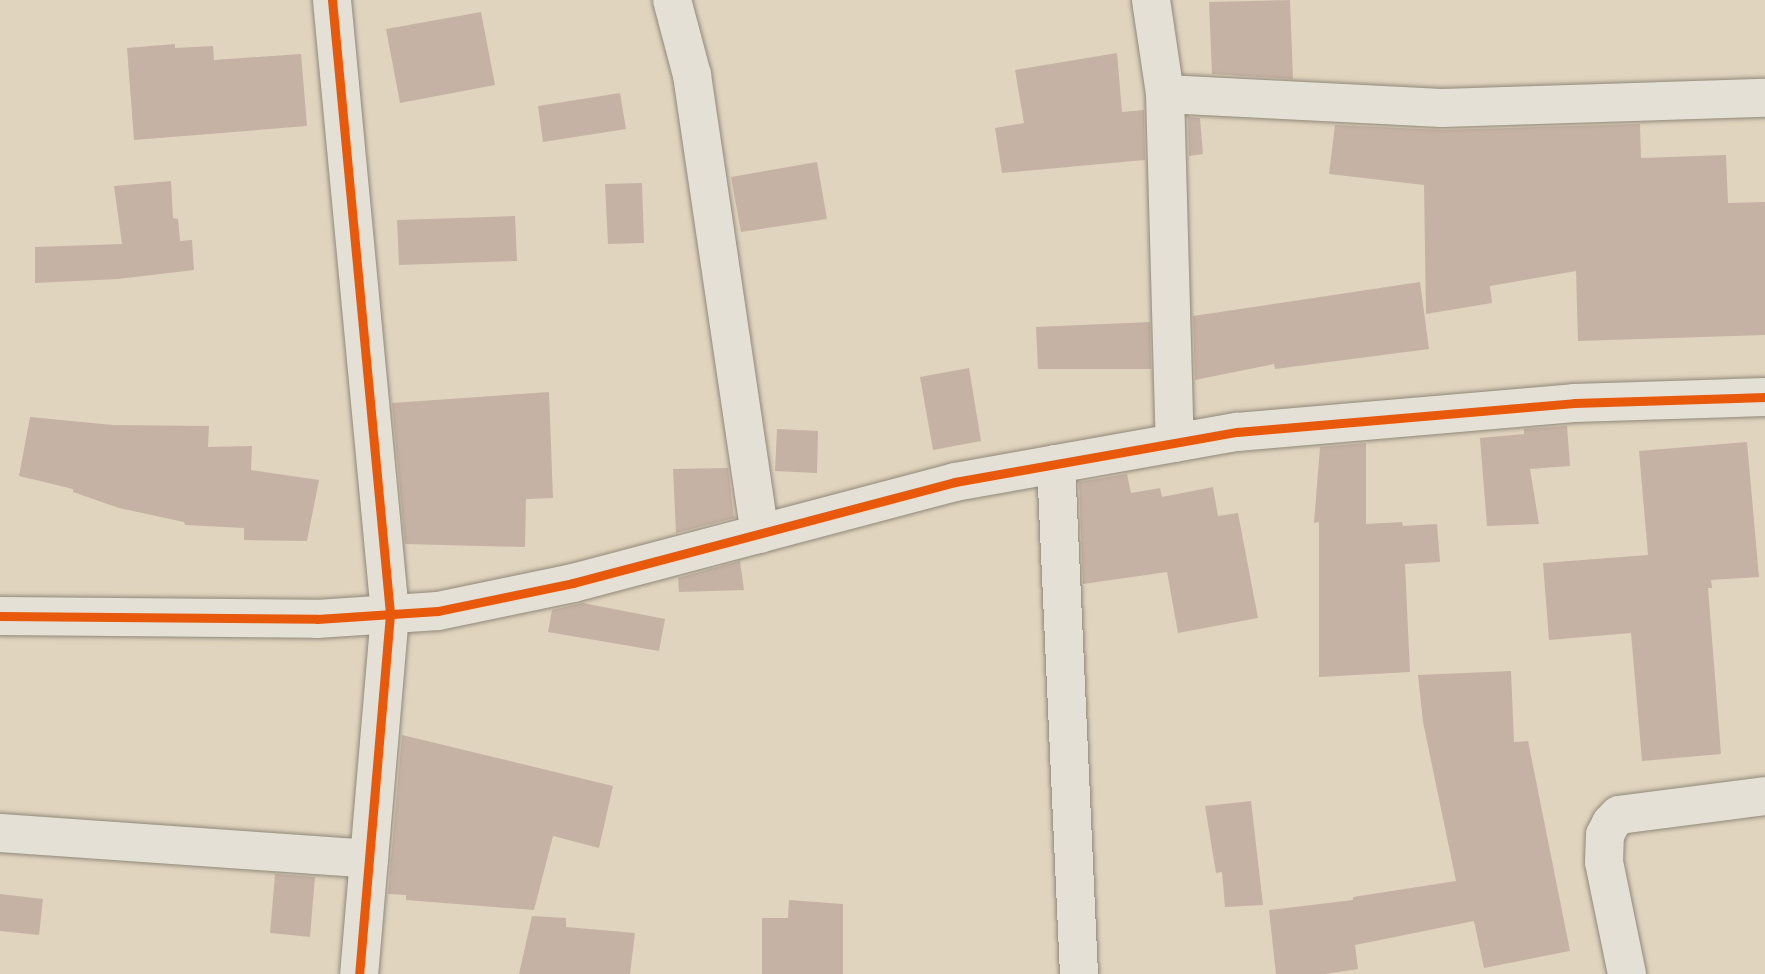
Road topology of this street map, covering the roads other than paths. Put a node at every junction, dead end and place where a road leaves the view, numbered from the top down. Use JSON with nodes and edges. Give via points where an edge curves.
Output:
{"nodes":[{"id":1,"x":332,"y":0,"type":"edge"},
{"id":2,"x":672,"y":0,"type":"edge"},
{"id":3,"x":1151,"y":0,"type":"edge"},
{"id":4,"x":1165,"y":94,"type":"junction"},
{"id":5,"x":1765,"y":98,"type":"edge"},
{"id":6,"x":1765,"y":397,"type":"edge"},
{"id":7,"x":1175,"y":443,"type":"junction"},
{"id":8,"x":1056,"y":464,"type":"junction"},
{"id":9,"x":760,"y":534,"type":"junction"},
{"id":10,"x":390,"y":614,"type":"junction"},
{"id":11,"x":0,"y":616,"type":"edge"},
{"id":12,"x":1765,"y":796,"type":"edge"},
{"id":13,"x":0,"y":833,"type":"edge"},
{"id":14,"x":369,"y":859,"type":"junction"},
{"id":15,"x":359,"y":974,"type":"edge"},
{"id":16,"x":1079,"y":974,"type":"edge"},
{"id":17,"x":1627,"y":974,"type":"edge"}],
"edges":[{"from":1,"to":10,"type":"street"},
{"from":2,"to":9,"type":"street","via":[[692,75]]},
{"from":3,"to":4,"type":"street"},
{"from":4,"to":5,"type":"street","via":[[1442,108]]},
{"from":4,"to":7,"type":"street"},
{"from":6,"to":7,"type":"street","via":[[1574,403],[1237,432]]},
{"from":7,"to":8,"type":"street"},
{"from":8,"to":9,"type":"street","via":[[955,482]]},
{"from":8,"to":16,"type":"street"},
{"from":9,"to":10,"type":"street","via":[[573,583],[438,611]]},
{"from":10,"to":11,"type":"street","via":[[317,618]]},
{"from":10,"to":14,"type":"street"},
{"from":12,"to":17,"type":"street","via":[[1619,815],[1611,823],[1605,835],[1605,862]]},
{"from":13,"to":14,"type":"street"},
{"from":14,"to":15,"type":"street"}]}
